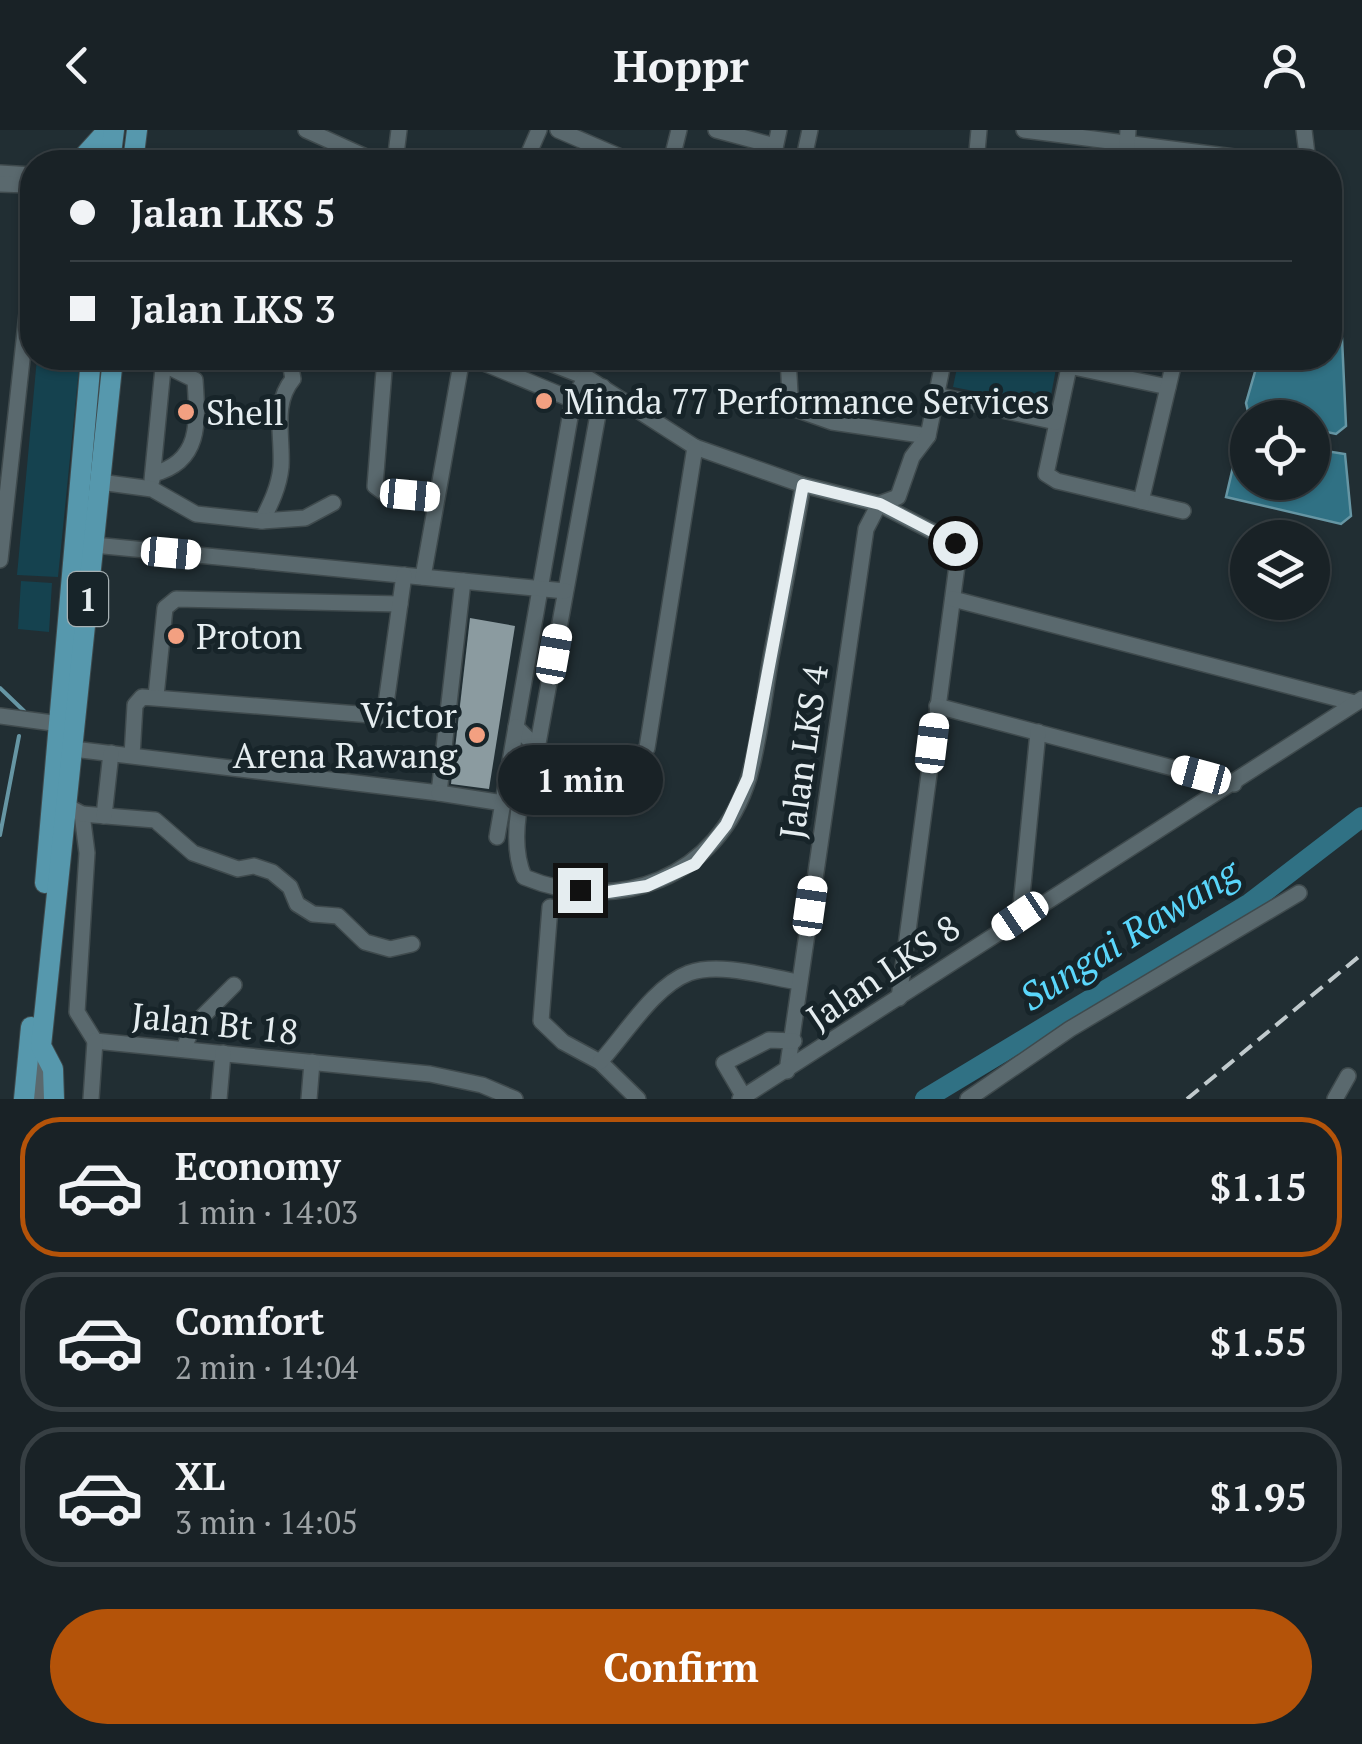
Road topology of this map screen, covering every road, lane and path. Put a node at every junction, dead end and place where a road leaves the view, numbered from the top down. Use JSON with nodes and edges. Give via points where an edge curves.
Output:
{"nodes":[{"id":1,"x":111,"y":130,"type":"edge"},
{"id":2,"x":558,"y":130,"type":"edge"},
{"id":3,"x":716,"y":130,"type":"edge"},
{"id":4,"x":1024,"y":130,"type":"edge"},
{"id":5,"x":312,"y":131,"type":"edge"},
{"id":6,"x":1128,"y":137,"type":"edge"},
{"id":7,"x":775,"y":146,"type":"edge"},
{"id":8,"x":91,"y":150,"type":"edge"},
{"id":9,"x":352,"y":150,"type":"edge"},
{"id":10,"x":604,"y":150,"type":"edge"},
{"id":11,"x":1203,"y":150,"type":"edge"},
{"id":12,"x":21,"y":370,"type":"edge"},
{"id":13,"x":90,"y":370,"type":"edge"},
{"id":14,"x":112,"y":370,"type":"edge"},
{"id":15,"x":163,"y":370,"type":"edge"},
{"id":16,"x":178,"y":370,"type":"edge"},
{"id":17,"x":291,"y":370,"type":"edge"},
{"id":18,"x":384,"y":370,"type":"edge"},
{"id":19,"x":460,"y":370,"type":"edge"},
{"id":20,"x":501,"y":370,"type":"edge"},
{"id":21,"x":570,"y":370,"type":"edge"},
{"id":22,"x":789,"y":370,"type":"edge"},
{"id":23,"x":941,"y":370,"type":"edge"},
{"id":24,"x":1068,"y":370,"type":"edge"},
{"id":25,"x":1101,"y":370,"type":"edge"},
{"id":26,"x":1173,"y":370,"type":"edge"},
{"id":27,"x":586,"y":376,"type":"junction"},
{"id":28,"x":1168,"y":387,"type":"junction"},
{"id":29,"x":603,"y":388,"type":"junction"},
{"id":30,"x":936,"y":395,"type":"junction"},
{"id":31,"x":574,"y":400,"type":"junction"},
{"id":32,"x":1056,"y":422,"type":"junction"},
{"id":33,"x":928,"y":436,"type":"junction"},
{"id":34,"x":695,"y":447,"type":"junction"},
{"id":35,"x":100,"y":482,"type":"junction"},
{"id":36,"x":152,"y":482,"type":"junction"},
{"id":37,"x":803,"y":485,"type":"junction"},
{"id":38,"x":436,"y":497,"type":"junction"},
{"id":39,"x":1141,"y":501,"type":"junction"},
{"id":40,"x":332,"y":503,"type":"dead end"},
{"id":41,"x":880,"y":504,"type":"junction"},
{"id":42,"x":1183,"y":511,"type":"dead end"},
{"id":43,"x":262,"y":521,"type":"junction"},
{"id":44,"x":94,"y":545,"type":"junction"},
{"id":45,"x":0,"y":560,"type":"edge"},
{"id":46,"x":404,"y":575,"type":"junction"},
{"id":47,"x":423,"y":577,"type":"junction"},
{"id":48,"x":463,"y":580,"type":"junction"},
{"id":49,"x":539,"y":588,"type":"junction"},
{"id":50,"x":565,"y":590,"type":"junction"},
{"id":51,"x":953,"y":598,"type":"junction"},
{"id":52,"x":400,"y":604,"type":"junction"},
{"id":53,"x":156,"y":696,"type":"junction"},
{"id":54,"x":1359,"y":701,"type":"edge"},
{"id":55,"x":937,"y":706,"type":"junction"},
{"id":56,"x":0,"y":716,"type":"edge"},
{"id":57,"x":384,"y":718,"type":"junction"},
{"id":58,"x":447,"y":722,"type":"junction"},
{"id":59,"x":60,"y":724,"type":"junction"},
{"id":60,"x":516,"y":727,"type":"junction"},
{"id":61,"x":1038,"y":732,"type":"junction"},
{"id":62,"x":72,"y":749,"type":"junction"},
{"id":63,"x":538,"y":750,"type":"junction"},
{"id":64,"x":111,"y":753,"type":"junction"},
{"id":65,"x":132,"y":756,"type":"junction"},
{"id":66,"x":1234,"y":784,"type":"junction"},
{"id":67,"x":439,"y":792,"type":"junction"},
{"id":68,"x":503,"y":803,"type":"junction"},
{"id":69,"x":74,"y":810,"type":"junction"},
{"id":70,"x":104,"y":816,"type":"junction"},
{"id":71,"x":497,"y":836,"type":"dead end"},
{"id":72,"x":1300,"y":893,"type":"dead end"},
{"id":73,"x":550,"y":907,"type":"dead end"},
{"id":74,"x":1020,"y":916,"type":"junction"},
{"id":75,"x":412,"y":944,"type":"dead end"},
{"id":76,"x":799,"y":982,"type":"junction"},
{"id":77,"x":234,"y":985,"type":"dead end"},
{"id":78,"x":899,"y":998,"type":"junction"},
{"id":79,"x":95,"y":1041,"type":"junction"},
{"id":80,"x":794,"y":1041,"type":"junction"},
{"id":81,"x":41,"y":1046,"type":"junction"},
{"id":82,"x":184,"y":1049,"type":"junction"},
{"id":83,"x":223,"y":1053,"type":"junction"},
{"id":84,"x":312,"y":1062,"type":"junction"},
{"id":85,"x":600,"y":1062,"type":"junction"},
{"id":86,"x":787,"y":1071,"type":"junction"},
{"id":87,"x":1348,"y":1076,"type":"dead end"},
{"id":88,"x":742,"y":1098,"type":"edge"},
{"id":89,"x":24,"y":1099,"type":"edge"},
{"id":90,"x":38,"y":1099,"type":"edge"},
{"id":91,"x":54,"y":1099,"type":"edge"},
{"id":92,"x":91,"y":1099,"type":"edge"},
{"id":93,"x":219,"y":1099,"type":"edge"},
{"id":94,"x":309,"y":1099,"type":"edge"},
{"id":95,"x":516,"y":1099,"type":"edge"},
{"id":96,"x":638,"y":1099,"type":"edge"},
{"id":97,"x":968,"y":1099,"type":"edge"},
{"id":98,"x":1335,"y":1099,"type":"edge"}],
"edges":[{"from":1,"to":8,"type":"main road"},
{"from":2,"to":10,"type":"street"},
{"from":3,"to":7,"type":"street"},
{"from":4,"to":6,"type":"street"},
{"from":5,"to":9,"type":"street"},
{"from":6,"to":11,"type":"street"},
{"from":12,"to":45,"type":"street"},
{"from":13,"to":59,"type":"main road","number":"1"},
{"from":14,"to":35,"type":"main road","number":"1"},
{"from":15,"to":36,"type":"street"},
{"from":16,"to":36,"type":"street","via":[[194,380],[195,441],[180,464]]},
{"from":17,"to":43,"type":"street","via":[[293,379],[282,392],[275,497]]},
{"from":18,"to":38,"type":"street","via":[[375,486]]},
{"from":19,"to":38,"type":"street"},
{"from":20,"to":31,"type":"street"},
{"from":21,"to":27,"type":"street"},
{"from":22,"to":33,"type":"street","via":[[798,410],[832,422]]},
{"from":23,"to":30,"type":"street","name":"Jalan LKS 4"},
{"from":24,"to":32,"type":"street"},
{"from":25,"to":28,"type":"street"},
{"from":26,"to":28,"type":"street"},
{"from":27,"to":29,"type":"street"},
{"from":27,"to":31,"type":"street"},
{"from":28,"to":39,"type":"street"},
{"from":29,"to":34,"type":"street"},
{"from":29,"to":50,"type":"street"},
{"from":30,"to":32,"type":"street"},
{"from":30,"to":33,"type":"street","name":"Jalan LKS 4"},
{"from":31,"to":49,"type":"street"},
{"from":32,"to":39,"type":"street","via":[[1046,474]]},
{"from":33,"to":41,"type":"street","name":"Jalan LKS 4","via":[[912,456],[898,498]]},
{"from":34,"to":37,"type":"street"},
{"from":34,"to":63,"type":"street","via":[[647,748],[615,772],[559,768]]},
{"from":35,"to":36,"type":"street"},
{"from":35,"to":44,"type":"main road","number":"1"},
{"from":36,"to":43,"type":"street","via":[[196,514]]},
{"from":37,"to":41,"type":"street"},
{"from":37,"to":63,"type":"street","via":[[748,778],[726,825],[695,864],[647,886],[608,892],[552,888],[524,876],[517,861],[523,780]]},
{"from":38,"to":47,"type":"street"},
{"from":39,"to":42,"type":"street"},
{"from":40,"to":43,"type":"street","via":[[305,518]]},
{"from":41,"to":51,"type":"street","via":[[955,543]]},
{"from":41,"to":76,"type":"street","name":"Jalan LKS 4","via":[[866,529]]},
{"from":44,"to":46,"type":"street"},
{"from":44,"to":62,"type":"main road","number":"1"},
{"from":46,"to":47,"type":"street"},
{"from":46,"to":52,"type":"street"},
{"from":47,"to":48,"type":"street"},
{"from":48,"to":49,"type":"street"},
{"from":48,"to":58,"type":"street"},
{"from":49,"to":50,"type":"street"},
{"from":49,"to":60,"type":"street"},
{"from":50,"to":63,"type":"street"},
{"from":51,"to":54,"type":"street"},
{"from":51,"to":55,"type":"street"},
{"from":52,"to":53,"type":"street","via":[[176,599],[165,608]]},
{"from":52,"to":57,"type":"street"},
{"from":53,"to":57,"type":"street"},
{"from":53,"to":65,"type":"street","via":[[136,705]]},
{"from":54,"to":66,"type":"street","name":"Jalan LKS 8"},
{"from":55,"to":61,"type":"street"},
{"from":55,"to":78,"type":"street"},
{"from":56,"to":59,"type":"street"},
{"from":57,"to":58,"type":"street"},
{"from":58,"to":67,"type":"street"},
{"from":59,"to":89,"type":"main road","number":"1"},
{"from":60,"to":63,"type":"street"},
{"from":60,"to":68,"type":"street"},
{"from":61,"to":66,"type":"street"},
{"from":61,"to":74,"type":"street"},
{"from":62,"to":64,"type":"street"},
{"from":62,"to":69,"type":"main road","number":"1"},
{"from":64,"to":65,"type":"street"},
{"from":64,"to":70,"type":"street"},
{"from":65,"to":67,"type":"street"},
{"from":66,"to":74,"type":"street","name":"Jalan LKS 8"},
{"from":67,"to":68,"type":"street"},
{"from":68,"to":71,"type":"street"},
{"from":69,"to":70,"type":"street"},
{"from":69,"to":79,"type":"street","name":"Jalan Bt 18","via":[[87,852],[77,1012]]},
{"from":69,"to":81,"type":"main road","number":"1"},
{"from":70,"to":75,"type":"street","via":[[155,820],[193,854],[272,872],[290,887],[296,904],[338,916],[365,942],[390,949]]},
{"from":72,"to":97,"type":"street","via":[[1070,1029]]},
{"from":73,"to":85,"type":"street","via":[[542,1021],[562,1042]]},
{"from":74,"to":78,"type":"street","name":"Jalan LKS 8"},
{"from":76,"to":80,"type":"street","name":"Jalan LKS 4"},
{"from":76,"to":85,"type":"street","via":[[727,971],[689,973],[668,985]]},
{"from":77,"to":82,"type":"street","via":[[192,1027]]},
{"from":78,"to":86,"type":"street","name":"Jalan LKS 8"},
{"from":79,"to":82,"type":"street","name":"Jalan Bt 18"},
{"from":79,"to":92,"type":"street","name":"Jalan Bt 18"},
{"from":80,"to":86,"type":"street","name":"Jalan LKS 4"},
{"from":80,"to":88,"type":"street","via":[[769,1040],[724,1063]]},
{"from":81,"to":90,"type":"street"},
{"from":81,"to":91,"type":"main road","via":[[53,1069]]},
{"from":82,"to":83,"type":"street","name":"Jalan Bt 18"},
{"from":83,"to":84,"type":"street","name":"Jalan Bt 18"},
{"from":83,"to":93,"type":"street"},
{"from":84,"to":94,"type":"street"},
{"from":84,"to":95,"type":"street","name":"Jalan Bt 18","via":[[430,1074]]},
{"from":85,"to":96,"type":"street"},
{"from":86,"to":88,"type":"street","name":"Jalan LKS 8"},
{"from":87,"to":98,"type":"street"}]}
